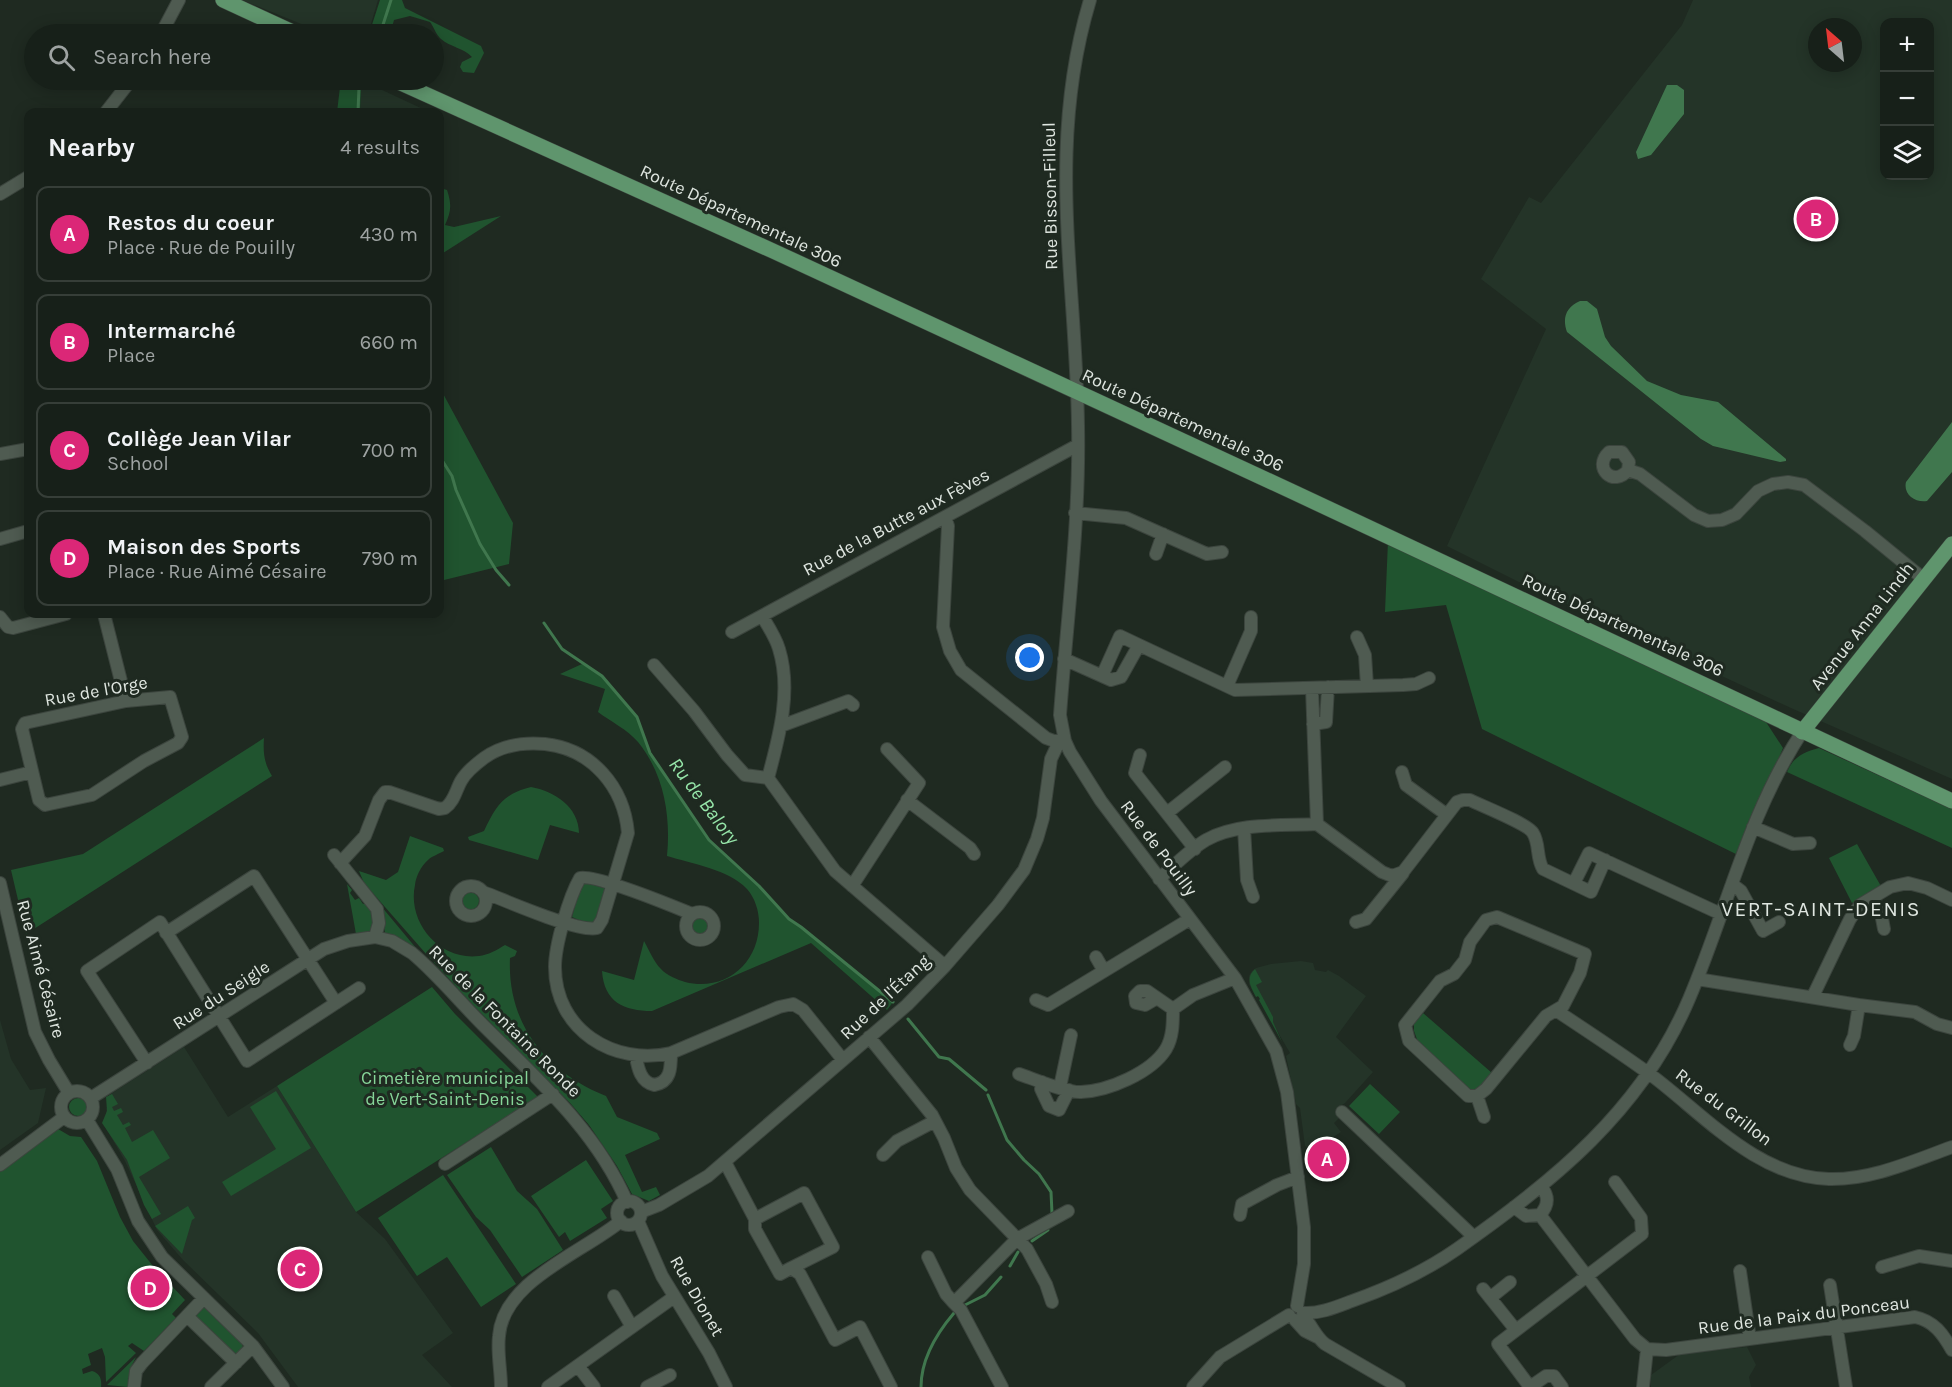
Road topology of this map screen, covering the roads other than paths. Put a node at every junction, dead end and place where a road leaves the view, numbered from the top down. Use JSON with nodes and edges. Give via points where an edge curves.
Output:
{"nodes":[{"id":1,"x":180,"y":0,"type":"edge"},
{"id":2,"x":223,"y":0,"type":"edge"},
{"id":3,"x":1090,"y":0,"type":"edge"},
{"id":4,"x":167,"y":24,"type":"edge"},
{"id":5,"x":275,"y":24,"type":"edge"},
{"id":6,"x":124,"y":90,"type":"edge"},
{"id":7,"x":416,"y":90,"type":"edge"},
{"id":8,"x":110,"y":108,"type":"edge"},
{"id":9,"x":24,"y":179,"type":"edge"},
{"id":10,"x":0,"y":194,"type":"edge"},
{"id":11,"x":1076,"y":393,"type":"junction"},
{"id":12,"x":1078,"y":445,"type":"junction"},
{"id":13,"x":24,"y":450,"type":"edge"},
{"id":14,"x":0,"y":454,"type":"edge"},
{"id":15,"x":1628,"y":470,"type":"dead end"},
{"id":16,"x":1075,"y":513,"type":"junction"},
{"id":17,"x":945,"y":517,"type":"junction"},
{"id":18,"x":24,"y":532,"type":"edge"},
{"id":19,"x":1163,"y":534,"type":"junction"},
{"id":20,"x":0,"y":539,"type":"edge"},
{"id":21,"x":1952,"y":544,"type":"edge"},
{"id":22,"x":1222,"y":552,"type":"dead end"},
{"id":23,"x":1156,"y":554,"type":"dead end"},
{"id":24,"x":1925,"y":578,"type":"junction"},
{"id":25,"x":762,"y":616,"type":"junction"},
{"id":26,"x":1251,"y":616,"type":"dead end"},
{"id":27,"x":0,"y":617,"type":"edge"},
{"id":28,"x":51,"y":618,"type":"edge"},
{"id":29,"x":105,"y":618,"type":"edge"},
{"id":30,"x":732,"y":632,"type":"dead end"},
{"id":31,"x":1357,"y":637,"type":"dead end"},
{"id":32,"x":1139,"y":645,"type":"junction"},
{"id":33,"x":1064,"y":659,"type":"junction"},
{"id":34,"x":654,"y":665,"type":"dead end"},
{"id":35,"x":1102,"y":676,"type":"junction"},
{"id":36,"x":1429,"y":678,"type":"dead end"},
{"id":37,"x":1227,"y":686,"type":"junction"},
{"id":38,"x":1367,"y":686,"type":"junction"},
{"id":39,"x":1328,"y":687,"type":"junction"},
{"id":40,"x":1312,"y":688,"type":"junction"},
{"id":41,"x":126,"y":701,"type":"junction"},
{"id":42,"x":853,"y":705,"type":"dead end"},
{"id":43,"x":1313,"y":724,"type":"junction"},
{"id":44,"x":781,"y":726,"type":"junction"},
{"id":45,"x":1802,"y":732,"type":"junction"},
{"id":46,"x":1065,"y":741,"type":"junction"},
{"id":47,"x":887,"y":749,"type":"dead end"},
{"id":48,"x":1140,"y":755,"type":"dead end"},
{"id":49,"x":1225,"y":767,"type":"dead end"},
{"id":50,"x":32,"y":772,"type":"junction"},
{"id":51,"x":1402,"y":772,"type":"dead end"},
{"id":52,"x":768,"y":778,"type":"junction"},
{"id":53,"x":0,"y":780,"type":"edge"},
{"id":54,"x":907,"y":800,"type":"junction"},
{"id":55,"x":1952,"y":801,"type":"edge"},
{"id":56,"x":1167,"y":813,"type":"junction"},
{"id":57,"x":1446,"y":815,"type":"junction"},
{"id":58,"x":1317,"y":824,"type":"junction"},
{"id":59,"x":1753,"y":826,"type":"junction"},
{"id":60,"x":1244,"y":828,"type":"junction"},
{"id":61,"x":1810,"y":843,"type":"dead end"},
{"id":62,"x":1195,"y":849,"type":"junction"},
{"id":63,"x":974,"y":854,"type":"dead end"},
{"id":64,"x":1605,"y":860,"type":"junction"},
{"id":65,"x":1403,"y":872,"type":"junction"},
{"id":66,"x":1159,"y":879,"type":"junction"},
{"id":67,"x":0,"y":883,"type":"edge"},
{"id":68,"x":1574,"y":884,"type":"junction"},
{"id":69,"x":1732,"y":884,"type":"junction"},
{"id":70,"x":614,"y":885,"type":"junction"},
{"id":71,"x":852,"y":886,"type":"junction"},
{"id":72,"x":483,"y":892,"type":"dead end"},
{"id":73,"x":1253,"y":897,"type":"dead end"},
{"id":74,"x":1873,"y":898,"type":"junction"},
{"id":75,"x":1952,"y":900,"type":"edge"},
{"id":76,"x":692,"y":914,"type":"dead end"},
{"id":77,"x":1720,"y":914,"type":"junction"},
{"id":78,"x":1190,"y":919,"type":"junction"},
{"id":79,"x":563,"y":922,"type":"junction"},
{"id":80,"x":1356,"y":922,"type":"dead end"},
{"id":81,"x":1779,"y":922,"type":"dead end"},
{"id":82,"x":1884,"y":929,"type":"dead end"},
{"id":83,"x":166,"y":933,"type":"junction"},
{"id":84,"x":375,"y":938,"type":"junction"},
{"id":85,"x":1096,"y":957,"type":"dead end"},
{"id":86,"x":309,"y":960,"type":"junction"},
{"id":87,"x":945,"y":966,"type":"junction"},
{"id":88,"x":1104,"y":970,"type":"junction"},
{"id":89,"x":1235,"y":978,"type":"junction"},
{"id":90,"x":1697,"y":978,"type":"junction"},
{"id":91,"x":359,"y":988,"type":"dead end"},
{"id":92,"x":1813,"y":996,"type":"junction"},
{"id":93,"x":1157,"y":998,"type":"dead end"},
{"id":94,"x":1036,"y":1000,"type":"dead end"},
{"id":95,"x":336,"y":1003,"type":"junction"},
{"id":96,"x":1859,"y":1005,"type":"junction"},
{"id":97,"x":1173,"y":1009,"type":"junction"},
{"id":98,"x":1557,"y":1011,"type":"junction"},
{"id":99,"x":219,"y":1017,"type":"junction"},
{"id":100,"x":1952,"y":1028,"type":"edge"},
{"id":101,"x":1071,"y":1035,"type":"dead end"},
{"id":102,"x":869,"y":1037,"type":"junction"},
{"id":103,"x":1850,"y":1045,"type":"dead end"},
{"id":104,"x":671,"y":1053,"type":"junction"},
{"id":105,"x":636,"y":1057,"type":"junction"},
{"id":106,"x":843,"y":1060,"type":"junction"},
{"id":107,"x":147,"y":1063,"type":"junction"},
{"id":108,"x":1019,"y":1074,"type":"dead end"},
{"id":109,"x":1648,"y":1074,"type":"junction"},
{"id":110,"x":1042,"y":1082,"type":"junction"},
{"id":111,"x":1065,"y":1088,"type":"junction"},
{"id":112,"x":69,"y":1092,"type":"junction"},
{"id":113,"x":553,"y":1094,"type":"junction"},
{"id":114,"x":1477,"y":1096,"type":"junction"},
{"id":115,"x":91,"y":1098,"type":"junction"},
{"id":116,"x":1342,"y":1112,"type":"dead end"},
{"id":117,"x":64,"y":1117,"type":"junction"},
{"id":118,"x":1484,"y":1117,"type":"dead end"},
{"id":119,"x":87,"y":1120,"type":"junction"},
{"id":120,"x":935,"y":1121,"type":"junction"},
{"id":121,"x":1952,"y":1147,"type":"edge"},
{"id":122,"x":883,"y":1155,"type":"dead end"},
{"id":123,"x":725,"y":1162,"type":"junction"},
{"id":124,"x":446,"y":1164,"type":"dead end"},
{"id":125,"x":0,"y":1165,"type":"edge"},
{"id":126,"x":1298,"y":1177,"type":"junction"},
{"id":127,"x":1615,"y":1182,"type":"dead end"},
{"id":128,"x":1541,"y":1186,"type":"junction"},
{"id":129,"x":627,"y":1202,"type":"junction"},
{"id":130,"x":1514,"y":1208,"type":"junction"},
{"id":131,"x":1068,"y":1211,"type":"dead end"},
{"id":132,"x":1240,"y":1215,"type":"dead end"},
{"id":133,"x":1540,"y":1215,"type":"junction"},
{"id":134,"x":639,"y":1216,"type":"junction"},
{"id":135,"x":755,"y":1219,"type":"junction"},
{"id":136,"x":621,"y":1221,"type":"junction"},
{"id":137,"x":1474,"y":1238,"type":"junction"},
{"id":138,"x":1017,"y":1239,"type":"junction"},
{"id":139,"x":928,"y":1257,"type":"dead end"},
{"id":140,"x":1952,"y":1261,"type":"edge"},
{"id":141,"x":1882,"y":1267,"type":"dead end"},
{"id":142,"x":791,"y":1268,"type":"junction"},
{"id":143,"x":1740,"y":1270,"type":"dead end"},
{"id":144,"x":1586,"y":1276,"type":"junction"},
{"id":145,"x":1510,"y":1282,"type":"dead end"},
{"id":146,"x":1830,"y":1285,"type":"dead end"},
{"id":147,"x":614,"y":1296,"type":"dead end"},
{"id":148,"x":674,"y":1297,"type":"junction"},
{"id":149,"x":204,"y":1298,"type":"junction"},
{"id":150,"x":1052,"y":1302,"type":"dead end"},
{"id":151,"x":954,"y":1303,"type":"junction"},
{"id":152,"x":1298,"y":1314,"type":"junction"},
{"id":153,"x":187,"y":1316,"type":"junction"},
{"id":154,"x":632,"y":1327,"type":"junction"},
{"id":155,"x":1837,"y":1327,"type":"junction"},
{"id":156,"x":1515,"y":1329,"type":"junction"},
{"id":157,"x":1750,"y":1339,"type":"junction"},
{"id":158,"x":253,"y":1346,"type":"junction"},
{"id":159,"x":1647,"y":1349,"type":"junction"},
{"id":160,"x":1952,"y":1350,"type":"edge"},
{"id":161,"x":236,"y":1363,"type":"junction"},
{"id":162,"x":578,"y":1366,"type":"junction"},
{"id":163,"x":670,"y":1375,"type":"dead end"},
{"id":164,"x":1397,"y":1386,"type":"edge"},
{"id":165,"x":134,"y":1387,"type":"edge"},
{"id":166,"x":211,"y":1387,"type":"edge"},
{"id":167,"x":283,"y":1387,"type":"edge"},
{"id":168,"x":501,"y":1387,"type":"edge"},
{"id":169,"x":548,"y":1387,"type":"edge"},
{"id":170,"x":594,"y":1387,"type":"edge"},
{"id":171,"x":647,"y":1387,"type":"edge"},
{"id":172,"x":726,"y":1387,"type":"edge"},
{"id":173,"x":891,"y":1387,"type":"edge"},
{"id":174,"x":1002,"y":1387,"type":"edge"},
{"id":175,"x":1193,"y":1387,"type":"edge"},
{"id":176,"x":1530,"y":1387,"type":"edge"},
{"id":177,"x":1562,"y":1387,"type":"edge"},
{"id":178,"x":1643,"y":1387,"type":"edge"},
{"id":179,"x":1846,"y":1387,"type":"edge"}],
"edges":[{"from":1,"to":4,"type":"street"},
{"from":2,"to":5,"type":"main road"},
{"from":3,"to":11,"type":"street","name":"Rue Bisson-Filleul","via":[[1073,67],[1067,117],[1066,237]]},
{"from":6,"to":8,"type":"street"},
{"from":7,"to":11,"type":"main road","name":"Route Départementale 306"},
{"from":9,"to":10,"type":"street"},
{"from":11,"to":12,"type":"street","name":"Rue de Pouilly"},
{"from":11,"to":45,"type":"main road","name":"Route Départementale 306"},
{"from":12,"to":16,"type":"street","name":"Rue de Pouilly"},
{"from":12,"to":17,"type":"street","name":"Rue de la Butte aux Fèves"},
{"from":13,"to":14,"type":"street"},
{"from":15,"to":24,"type":"street","via":[[1640,474],[1694,515],[1708,521],[1737,514],[1758,491],[1773,484],[1804,485]]},
{"from":16,"to":19,"type":"street","via":[[1126,518]]},
{"from":16,"to":33,"type":"street","name":"Rue de Pouilly"},
{"from":17,"to":25,"type":"street","name":"Rue de la Butte aux Fèves"},
{"from":17,"to":46,"type":"street","via":[[948,526],[943,627],[954,660],[961,670],[1046,738]]},
{"from":18,"to":20,"type":"street"},
{"from":19,"to":22,"type":"street","via":[[1207,554]]},
{"from":19,"to":23,"type":"street"},
{"from":21,"to":24,"type":"main road","name":"Avenue Anna Lindh"},
{"from":24,"to":45,"type":"main road","name":"Avenue Anna Lindh"},
{"from":25,"to":30,"type":"street","name":"Rue de la Butte aux Fèves"},
{"from":25,"to":44,"type":"street","via":[[779,648],[785,689]]},
{"from":26,"to":37,"type":"street","via":[[1251,631]]},
{"from":27,"to":28,"type":"street","via":[[13,628]]},
{"from":29,"to":41,"type":"street"},
{"from":31,"to":38,"type":"street","via":[[1365,656]]},
{"from":32,"to":35,"type":"street","via":[[1121,677],[1111,680]]},
{"from":32,"to":35,"type":"street","via":[[1120,636]]},
{"from":32,"to":37,"type":"street"},
{"from":33,"to":35,"type":"street"},
{"from":33,"to":46,"type":"street","name":"Rue de Pouilly","via":[[1060,715]]},
{"from":34,"to":52,"type":"street","via":[[745,775]]},
{"from":36,"to":38,"type":"street","via":[[1416,684]]},
{"from":37,"to":40,"type":"street","via":[[1235,690]]},
{"from":38,"to":39,"type":"street"},
{"from":39,"to":40,"type":"street"},
{"from":39,"to":43,"type":"street","via":[[1326,722]]},
{"from":40,"to":43,"type":"street"},
{"from":41,"to":50,"type":"street","name":"Rue de l'Orge","via":[[25,723],[22,729]]},
{"from":41,"to":50,"type":"street","name":"Rue de l'Orge","via":[[170,697],[182,737],[178,743],[92,795],[45,805],[39,800]]},
{"from":42,"to":44,"type":"street","via":[[848,701]]},
{"from":43,"to":58,"type":"street"},
{"from":44,"to":52,"type":"street"},
{"from":45,"to":55,"type":"main road","name":"Route Départementale 306"},
{"from":45,"to":59,"type":"street"},
{"from":46,"to":66,"type":"street","name":"Rue de Pouilly","via":[[1112,818]]},
{"from":46,"to":87,"type":"street","name":"Rue de l'Étang","via":[[1057,746],[1051,759],[1043,818],[1024,870]]},
{"from":47,"to":54,"type":"street","via":[[919,783]]},
{"from":48,"to":56,"type":"street","via":[[1135,773]]},
{"from":49,"to":56,"type":"street"},
{"from":50,"to":53,"type":"street"},
{"from":51,"to":57,"type":"street","via":[[1406,785]]},
{"from":52,"to":71,"type":"street","via":[[835,872]]},
{"from":54,"to":63,"type":"street"},
{"from":54,"to":71,"type":"street"},
{"from":56,"to":62,"type":"street"},
{"from":57,"to":65,"type":"street"},
{"from":57,"to":68,"type":"street","via":[[1457,802],[1470,800],[1529,828],[1543,869]]},
{"from":58,"to":60,"type":"street"},
{"from":58,"to":65,"type":"street","via":[[1382,872],[1392,876]]},
{"from":59,"to":61,"type":"street","via":[[1793,844]]},
{"from":59,"to":69,"type":"street"},
{"from":60,"to":62,"type":"street","via":[[1207,840]]},
{"from":60,"to":73,"type":"street","via":[[1247,880]]},
{"from":62,"to":66,"type":"street"},
{"from":64,"to":68,"type":"street","via":[[1589,853]]},
{"from":64,"to":68,"type":"street","via":[[1591,892]]},
{"from":64,"to":77,"type":"street"},
{"from":65,"to":80,"type":"street","via":[[1366,918]]},
{"from":66,"to":78,"type":"street","name":"Rue de Pouilly"},
{"from":67,"to":112,"type":"street","name":"Rue Aimé Césaire","via":[[35,1032]]},
{"from":69,"to":77,"type":"street"},
{"from":69,"to":81,"type":"street","via":[[1741,891],[1763,931]]},
{"from":70,"to":76,"type":"street"},
{"from":70,"to":79,"type":"street","via":[[597,928],[589,930]]},
{"from":70,"to":79,"type":"street","via":[[580,878]]},
{"from":70,"to":84,"type":"street","via":[[628,833],[627,821],[618,795],[599,768],[565,747],[515,745],[485,757],[462,779],[445,808],[389,792],[379,800],[365,836],[337,859],[377,909]]},
{"from":71,"to":87,"type":"street"},
{"from":72,"to":79,"type":"street"},
{"from":74,"to":75,"type":"street","via":[[1890,887],[1908,884]]},
{"from":74,"to":82,"type":"street"},
{"from":74,"to":92,"type":"street","via":[[1860,905],[1850,919]]},
{"from":77,"to":90,"type":"street"},
{"from":78,"to":88,"type":"street"},
{"from":78,"to":89,"type":"street","name":"Rue de Pouilly"},
{"from":79,"to":105,"type":"street","via":[[555,969],[564,1006],[594,1041]]},
{"from":83,"to":86,"type":"street","via":[[254,876]]},
{"from":83,"to":99,"type":"street"},
{"from":83,"to":107,"type":"street","via":[[160,922],[87,971]]},
{"from":84,"to":86,"type":"street","name":"Rue du Seigle","via":[[336,944]]},
{"from":84,"to":113,"type":"street","name":"Rue de la Fontaine Ronde","via":[[398,944],[420,959]]},
{"from":85,"to":88,"type":"street"},
{"from":86,"to":95,"type":"street"},
{"from":86,"to":99,"type":"street","name":"Rue du Seigle"},
{"from":87,"to":102,"type":"street","name":"Rue de l'Étang"},
{"from":88,"to":94,"type":"street","via":[[1048,1005]]},
{"from":89,"to":97,"type":"street","via":[[1193,995]]},
{"from":89,"to":126,"type":"street","name":"Rue de Pouilly","via":[[1270,1037],[1283,1072]]},
{"from":90,"to":92,"type":"street"},
{"from":90,"to":109,"type":"street","via":[[1680,1019]]},
{"from":91,"to":95,"type":"street"},
{"from":92,"to":96,"type":"street"},
{"from":93,"to":97,"type":"street"},
{"from":95,"to":99,"type":"street","via":[[247,1061]]},
{"from":96,"to":100,"type":"street","via":[[1915,1012]]},
{"from":96,"to":103,"type":"street"},
{"from":97,"to":111,"type":"street","via":[[1173,1028],[1165,1050],[1153,1062],[1106,1088],[1079,1092]]},
{"from":98,"to":109,"type":"street","name":"Rue du Grillon"},
{"from":98,"to":114,"type":"street","via":[[1546,1016]]},
{"from":98,"to":114,"type":"street","via":[[1580,973],[1585,954],[1497,917],[1486,920],[1470,942],[1465,960],[1454,974],[1440,981],[1406,1025],[1409,1041],[1468,1096]]},
{"from":99,"to":107,"type":"street","name":"Rue du Seigle"},
{"from":101,"to":111,"type":"street"},
{"from":102,"to":106,"type":"street","name":"Rue de l'Étang"},
{"from":102,"to":120,"type":"street"},
{"from":104,"to":105,"type":"street"},
{"from":104,"to":105,"type":"street","via":[[670,1075],[654,1085],[644,1080]]},
{"from":104,"to":106,"type":"street","via":[[779,1006],[793,1004],[803,1010]]},
{"from":106,"to":123,"type":"street","name":"Rue de l'Étang"},
{"from":107,"to":115,"type":"street","name":"Rue du Seigle"},
{"from":108,"to":110,"type":"street"},
{"from":109,"to":121,"type":"street","name":"Rue du Grillon","via":[[1755,1156],[1804,1176],[1864,1176]]},
{"from":109,"to":128,"type":"street","via":[[1605,1128]]},
{"from":110,"to":111,"type":"street"},
{"from":110,"to":111,"type":"street","via":[[1049,1106],[1059,1110]]},
{"from":112,"to":115,"type":"street","via":[[81,1091]]},
{"from":112,"to":117,"type":"street","via":[[61,1104]]},
{"from":113,"to":124,"type":"street"},
{"from":113,"to":129,"type":"street","name":"Rue de la Fontaine Ronde","via":[[601,1154]]},
{"from":114,"to":118,"type":"street"},
{"from":115,"to":119,"type":"street","via":[[94,1107]]},
{"from":116,"to":137,"type":"street"},
{"from":117,"to":119,"type":"street","via":[[75,1123]]},
{"from":117,"to":125,"type":"street"},
{"from":119,"to":149,"type":"street","via":[[117,1169],[150,1241]]},
{"from":120,"to":122,"type":"street","via":[[897,1141]]},
{"from":120,"to":138,"type":"street","via":[[960,1176]]},
{"from":123,"to":134,"type":"street","name":"Rue de l'Étang"},
{"from":123,"to":135,"type":"street"},
{"from":126,"to":132,"type":"street","via":[[1242,1204]]},
{"from":126,"to":152,"type":"street","name":"Rue de Pouilly","via":[[1305,1241]]},
{"from":127,"to":144,"type":"street","via":[[1641,1218],[1642,1234]]},
{"from":128,"to":130,"type":"street"},
{"from":128,"to":133,"type":"street","via":[[1547,1200]]},
{"from":129,"to":134,"type":"street","via":[[638,1205]]},
{"from":129,"to":136,"type":"street","via":[[618,1208]]},
{"from":130,"to":133,"type":"street","via":[[1526,1216]]},
{"from":130,"to":137,"type":"street"},
{"from":131,"to":138,"type":"street"},
{"from":133,"to":144,"type":"street"},
{"from":134,"to":136,"type":"street","via":[[632,1225]]},
{"from":134,"to":148,"type":"street","name":"Rue Dionet"},
{"from":135,"to":142,"type":"street","via":[[755,1229],[780,1274]]},
{"from":135,"to":142,"type":"street","via":[[804,1193],[833,1247]]},
{"from":136,"to":168,"type":"street","via":[[529,1283],[510,1304],[499,1336]]},
{"from":137,"to":152,"type":"street","via":[[1396,1285],[1323,1311]]},
{"from":138,"to":150,"type":"street","via":[[1027,1249]]},
{"from":138,"to":151,"type":"street"},
{"from":139,"to":151,"type":"street"},
{"from":140,"to":141,"type":"street","via":[[1919,1256]]},
{"from":142,"to":173,"type":"street","via":[[800,1274],[835,1340],[860,1327]]},
{"from":143,"to":157,"type":"street"},
{"from":144,"to":156,"type":"street"},
{"from":144,"to":159,"type":"street"},
{"from":145,"to":156,"type":"street","via":[[1486,1293]]},
{"from":146,"to":155,"type":"street"},
{"from":147,"to":154,"type":"street"},
{"from":148,"to":154,"type":"street"},
{"from":148,"to":172,"type":"street","name":"Rue Dionet"},
{"from":149,"to":153,"type":"street"},
{"from":149,"to":158,"type":"street"},
{"from":151,"to":174,"type":"street"},
{"from":152,"to":164,"type":"street","via":[[1324,1344]]},
{"from":152,"to":175,"type":"street","via":[[1220,1357]]},
{"from":153,"to":161,"type":"street"},
{"from":153,"to":165,"type":"street","via":[[136,1371]]},
{"from":154,"to":162,"type":"street"},
{"from":155,"to":157,"type":"street","name":"Rue de la Paix du Ponceau"},
{"from":155,"to":160,"type":"street","name":"Rue de la Paix du Ponceau","via":[[1916,1317],[1937,1327]]},
{"from":155,"to":179,"type":"street"},
{"from":156,"to":176,"type":"street","via":[[1498,1344]]},
{"from":157,"to":159,"type":"street","name":"Rue de la Paix du Ponceau"},
{"from":158,"to":161,"type":"street"},
{"from":158,"to":167,"type":"street"},
{"from":159,"to":178,"type":"street"},
{"from":161,"to":166,"type":"street"},
{"from":162,"to":169,"type":"street"},
{"from":162,"to":170,"type":"street"},
{"from":163,"to":171,"type":"street"},
{"from":176,"to":177,"type":"street","via":[[1546,1376],[1554,1376]]}]}
